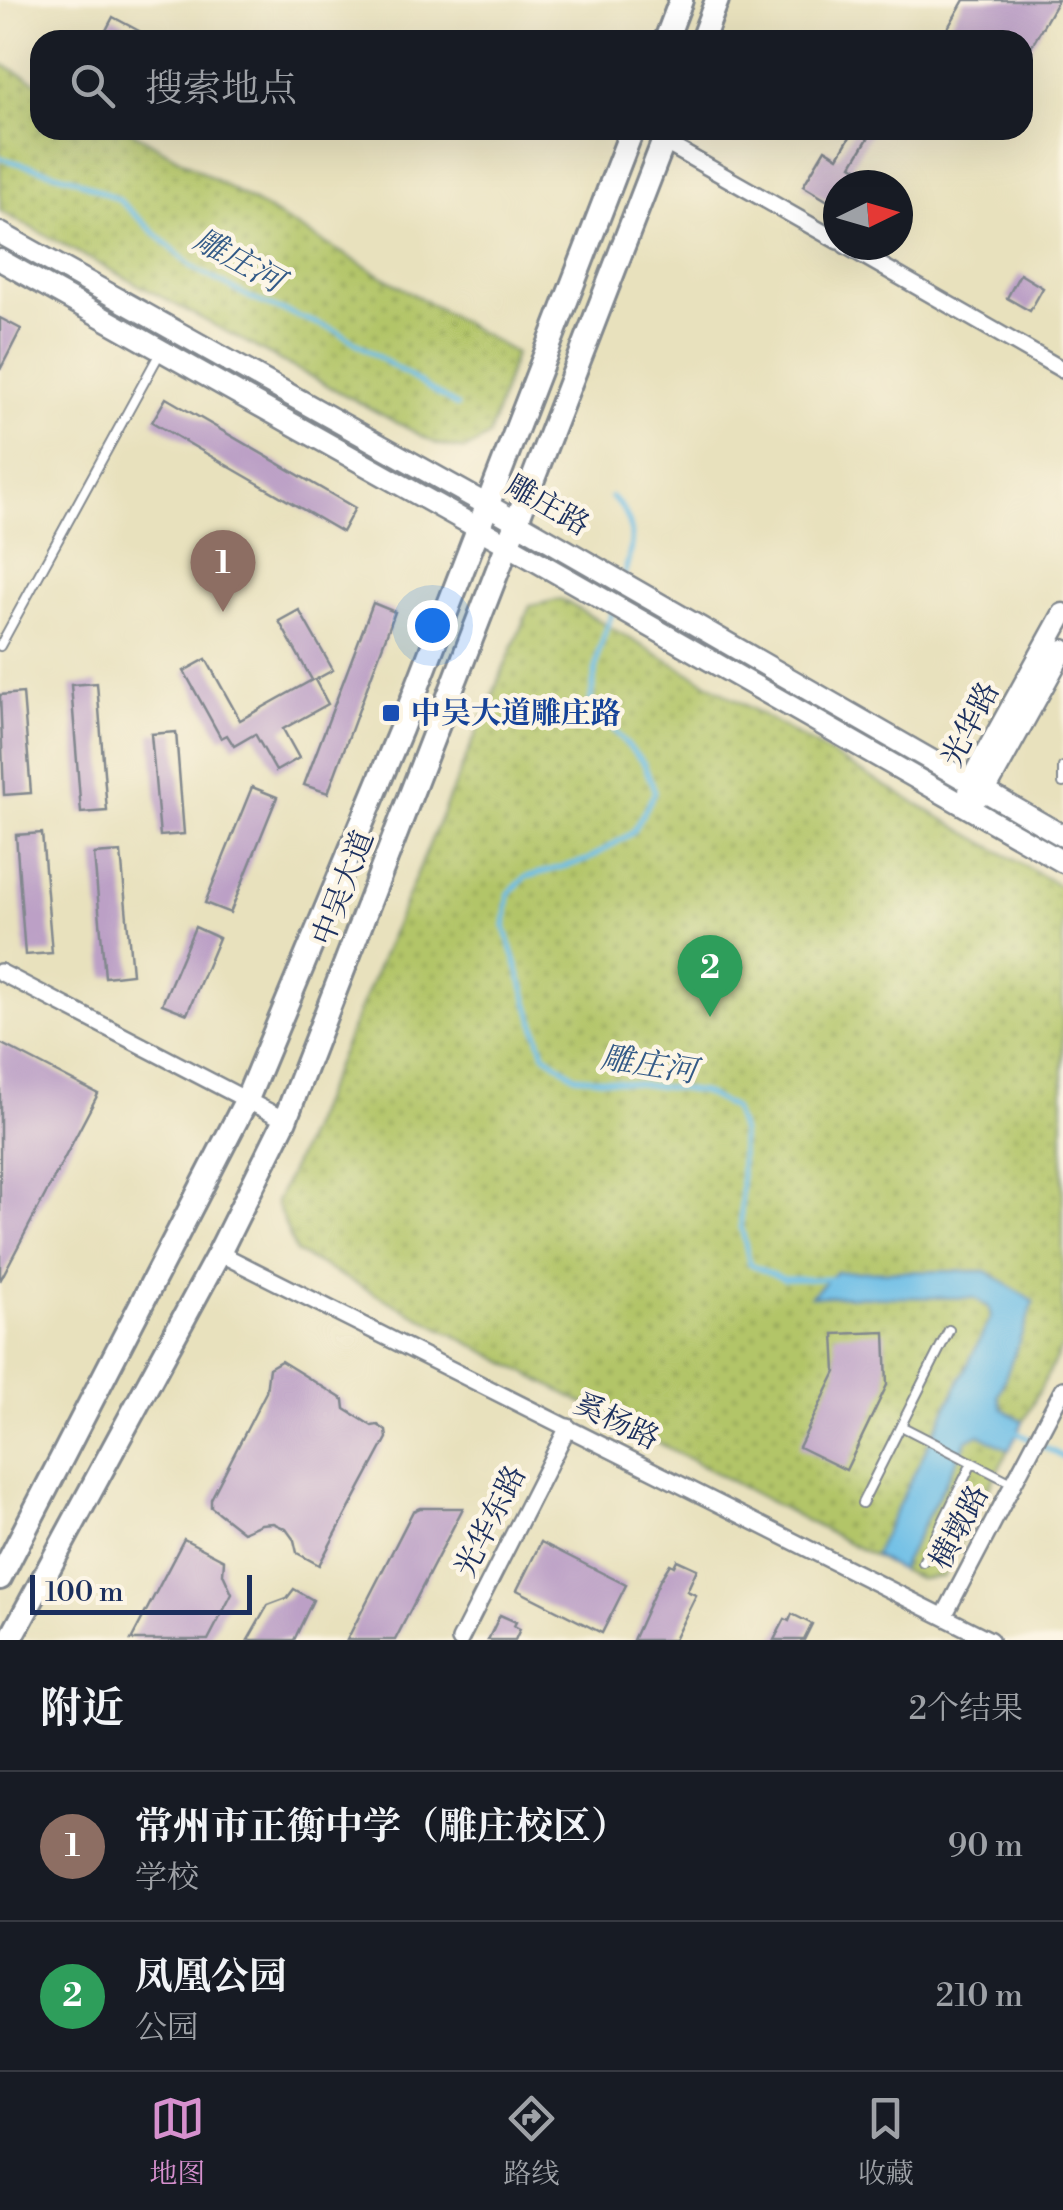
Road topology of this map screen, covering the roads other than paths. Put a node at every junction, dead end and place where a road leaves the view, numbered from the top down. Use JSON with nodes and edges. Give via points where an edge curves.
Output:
{"nodes":[{"id":1,"x":681,"y":0,"type":"edge"},
{"id":2,"x":717,"y":0,"type":"edge"},
{"id":3,"x":670,"y":30,"type":"edge"},
{"id":4,"x":706,"y":30,"type":"edge"},
{"id":5,"x":628,"y":140,"type":"edge"},
{"id":6,"x":664,"y":140,"type":"edge"},
{"id":7,"x":673,"y":140,"type":"edge"},
{"id":8,"x":823,"y":232,"type":"edge"},
{"id":9,"x":0,"y":233,"type":"edge"},
{"id":10,"x":0,"y":260,"type":"edge"},
{"id":11,"x":871,"y":260,"type":"edge"},
{"id":12,"x":161,"y":350,"type":"junction"},
{"id":13,"x":1063,"y":370,"type":"edge"},
{"id":14,"x":489,"y":506,"type":"junction"},
{"id":15,"x":517,"y":522,"type":"junction"},
{"id":16,"x":479,"y":530,"type":"junction"},
{"id":17,"x":508,"y":545,"type":"junction"},
{"id":18,"x":1063,"y":614,"type":"edge"},
{"id":19,"x":0,"y":646,"type":"edge"},
{"id":20,"x":1063,"y":650,"type":"edge"},
{"id":21,"x":1063,"y":766,"type":"edge"},
{"id":22,"x":1063,"y":783,"type":"edge"},
{"id":23,"x":978,"y":786,"type":"junction"},
{"id":24,"x":966,"y":807,"type":"junction"},
{"id":25,"x":1063,"y":836,"type":"edge"},
{"id":26,"x":1063,"y":862,"type":"edge"},
{"id":27,"x":0,"y":972,"type":"edge"},
{"id":28,"x":247,"y":1100,"type":"junction"},
{"id":29,"x":285,"y":1120,"type":"junction"},
{"id":30,"x":218,"y":1253,"type":"junction"},
{"id":31,"x":949,"y":1330,"type":"dead end"},
{"id":32,"x":1063,"y":1389,"type":"edge"},
{"id":33,"x":901,"y":1426,"type":"junction"},
{"id":34,"x":568,"y":1427,"type":"junction"},
{"id":35,"x":972,"y":1464,"type":"junction"},
{"id":36,"x":1013,"y":1484,"type":"junction"},
{"id":37,"x":862,"y":1503,"type":"dead end"},
{"id":38,"x":923,"y":1562,"type":"dead end"},
{"id":39,"x":0,"y":1578,"type":"edge"},
{"id":40,"x":945,"y":1614,"type":"junction"},
{"id":41,"x":10,"y":1640,"type":"edge"},
{"id":42,"x":460,"y":1640,"type":"edge"},
{"id":43,"x":990,"y":1640,"type":"edge"}],
"edges":[{"from":1,"to":3,"type":"main road"},
{"from":2,"to":4,"type":"main road"},
{"from":5,"to":14,"type":"main road","name":"中吴大道"},
{"from":6,"to":15,"type":"main road","name":"中吴大道"},
{"from":7,"to":8,"type":"street"},
{"from":9,"to":14,"type":"main road","name":"雕庄路"},
{"from":10,"to":12,"type":"main road","name":"雕庄路"},
{"from":11,"to":13,"type":"street"},
{"from":12,"to":16,"type":"main road","name":"雕庄路"},
{"from":12,"to":19,"type":"lane"},
{"from":14,"to":15,"type":"main road","name":"雕庄路"},
{"from":14,"to":16,"type":"main road","name":"中吴大道"},
{"from":15,"to":17,"type":"main road","name":"中吴大道"},
{"from":15,"to":23,"type":"main road","name":"雕庄路"},
{"from":16,"to":17,"type":"main road","name":"雕庄路"},
{"from":16,"to":28,"type":"main road","name":"中吴大道"},
{"from":17,"to":24,"type":"main road","name":"雕庄路"},
{"from":17,"to":29,"type":"main road","name":"中吴大道"},
{"from":18,"to":23,"type":"main road","name":"光华路"},
{"from":20,"to":23,"type":"main road","name":"光华路"},
{"from":21,"to":22,"type":"lane"},
{"from":23,"to":24,"type":"main road","name":"光华路"},
{"from":23,"to":25,"type":"main road","name":"雕庄路"},
{"from":24,"to":26,"type":"main road","name":"雕庄路"},
{"from":27,"to":28,"type":"street"},
{"from":28,"to":29,"type":"street"},
{"from":28,"to":39,"type":"main road","name":"中吴大道"},
{"from":29,"to":30,"type":"main road","name":"中吴大道"},
{"from":30,"to":34,"type":"street","name":"奚杨路"},
{"from":30,"to":41,"type":"main road","name":"中吴大道"},
{"from":31,"to":33,"type":"lane"},
{"from":32,"to":36,"type":"street","name":"横墩路"},
{"from":33,"to":35,"type":"lane"},
{"from":33,"to":37,"type":"lane"},
{"from":34,"to":40,"type":"street","name":"奚杨路"},
{"from":34,"to":42,"type":"street","name":"光华东路"},
{"from":35,"to":36,"type":"lane"},
{"from":35,"to":38,"type":"lane"},
{"from":36,"to":40,"type":"street","name":"横墩路"},
{"from":40,"to":43,"type":"street","name":"奚杨路"}]}
